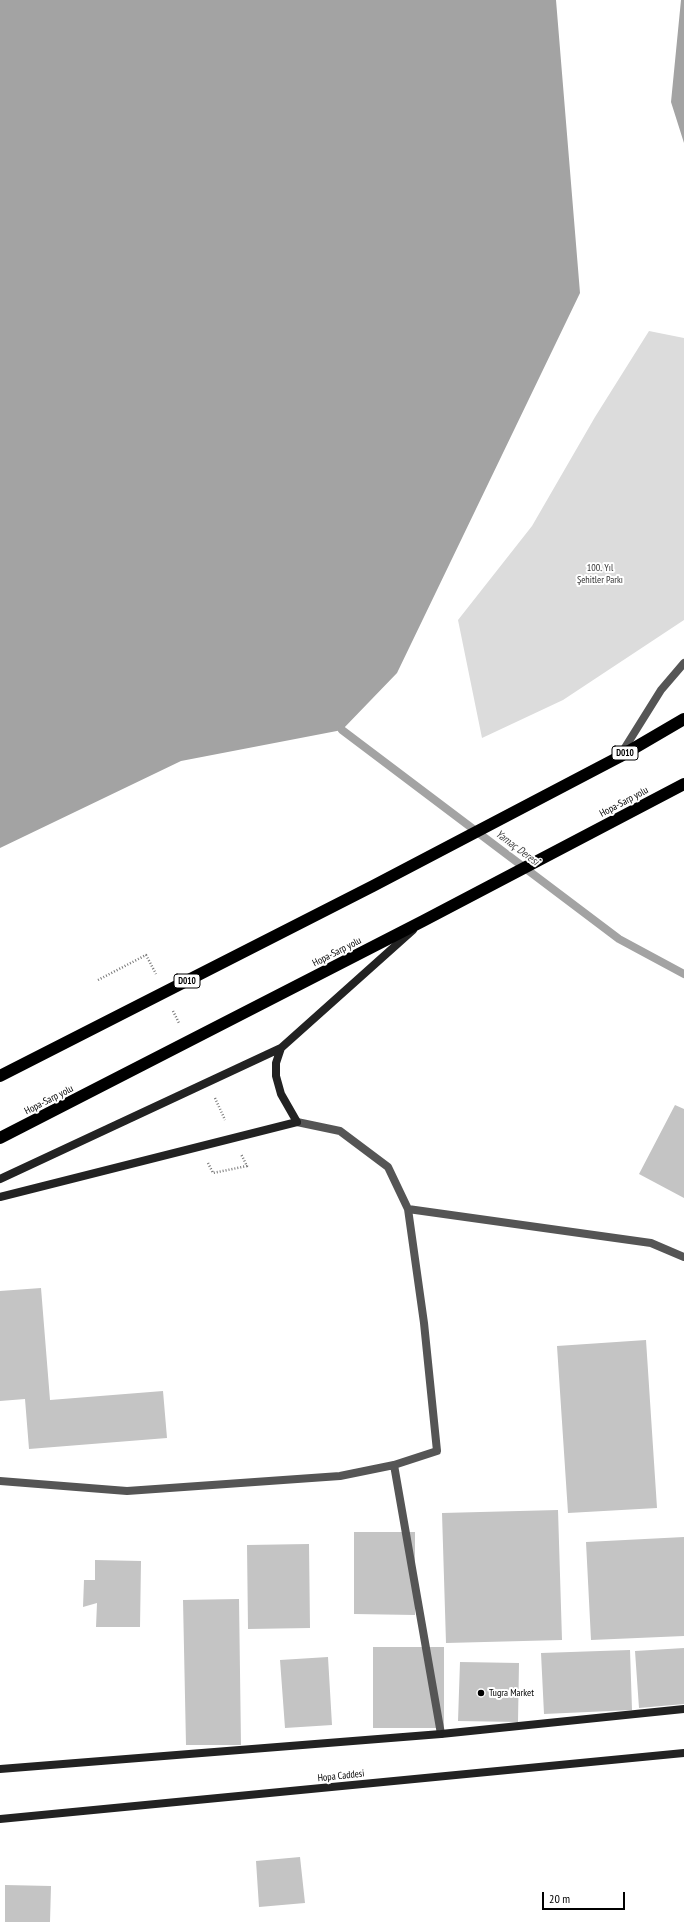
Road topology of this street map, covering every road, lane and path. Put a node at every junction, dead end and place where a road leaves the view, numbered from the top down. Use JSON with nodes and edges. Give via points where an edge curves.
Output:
{"nodes":[{"id":1,"x":684,"y":663,"type":"edge"},
{"id":2,"x":684,"y":720,"type":"edge"},
{"id":3,"x":619,"y":757,"type":"junction"},
{"id":4,"x":684,"y":784,"type":"edge"},
{"id":5,"x":423,"y":921,"type":"junction"},
{"id":6,"x":146,"y":955,"type":"dead end"},
{"id":7,"x":98,"y":980,"type":"dead end"},
{"id":8,"x":282,"y":1048,"type":"junction"},
{"id":9,"x":0,"y":1076,"type":"edge"},
{"id":10,"x":297,"y":1122,"type":"junction"},
{"id":11,"x":0,"y":1138,"type":"edge"},
{"id":12,"x":200,"y":1147,"type":"junction"},
{"id":13,"x":247,"y":1166,"type":"dead end"},
{"id":14,"x":0,"y":1179,"type":"edge"},
{"id":15,"x":0,"y":1198,"type":"edge"},
{"id":16,"x":408,"y":1210,"type":"junction"},
{"id":17,"x":684,"y":1257,"type":"edge"},
{"id":18,"x":394,"y":1465,"type":"junction"},
{"id":19,"x":0,"y":1481,"type":"edge"},
{"id":20,"x":684,"y":1709,"type":"edge"},
{"id":21,"x":441,"y":1734,"type":"junction"},
{"id":22,"x":684,"y":1753,"type":"edge"},
{"id":23,"x":0,"y":1769,"type":"edge"},
{"id":24,"x":0,"y":1819,"type":"edge"}],
"edges":[{"from":1,"to":3,"type":"street","via":[[661,690]]},
{"from":2,"to":3,"type":"highway","number":"D010"},
{"from":3,"to":9,"type":"highway","number":"D010"},
{"from":4,"to":5,"type":"highway","name":"Hopa-Sarp yolu"},
{"from":5,"to":8,"type":"main road"},
{"from":5,"to":11,"type":"highway","name":"Hopa-Sarp yolu"},
{"from":6,"to":7,"type":"path"},
{"from":8,"to":10,"type":"main road","via":[[276,1063],[276,1076],[281,1094]]},
{"from":8,"to":14,"type":"main road"},
{"from":10,"to":12,"type":"main road"},
{"from":10,"to":16,"type":"street","via":[[340,1131],[388,1167]]},
{"from":12,"to":13,"type":"path","via":[[213,1173]]},
{"from":12,"to":15,"type":"main road"},
{"from":16,"to":17,"type":"street","via":[[651,1243]]},
{"from":16,"to":18,"type":"street","via":[[438,1451]]},
{"from":18,"to":19,"type":"street","via":[[340,1476],[127,1491]]},
{"from":18,"to":21,"type":"street"},
{"from":20,"to":21,"type":"main road"},
{"from":21,"to":23,"type":"main road"},
{"from":22,"to":24,"type":"main road","name":"Hopa Caddesi"}]}
